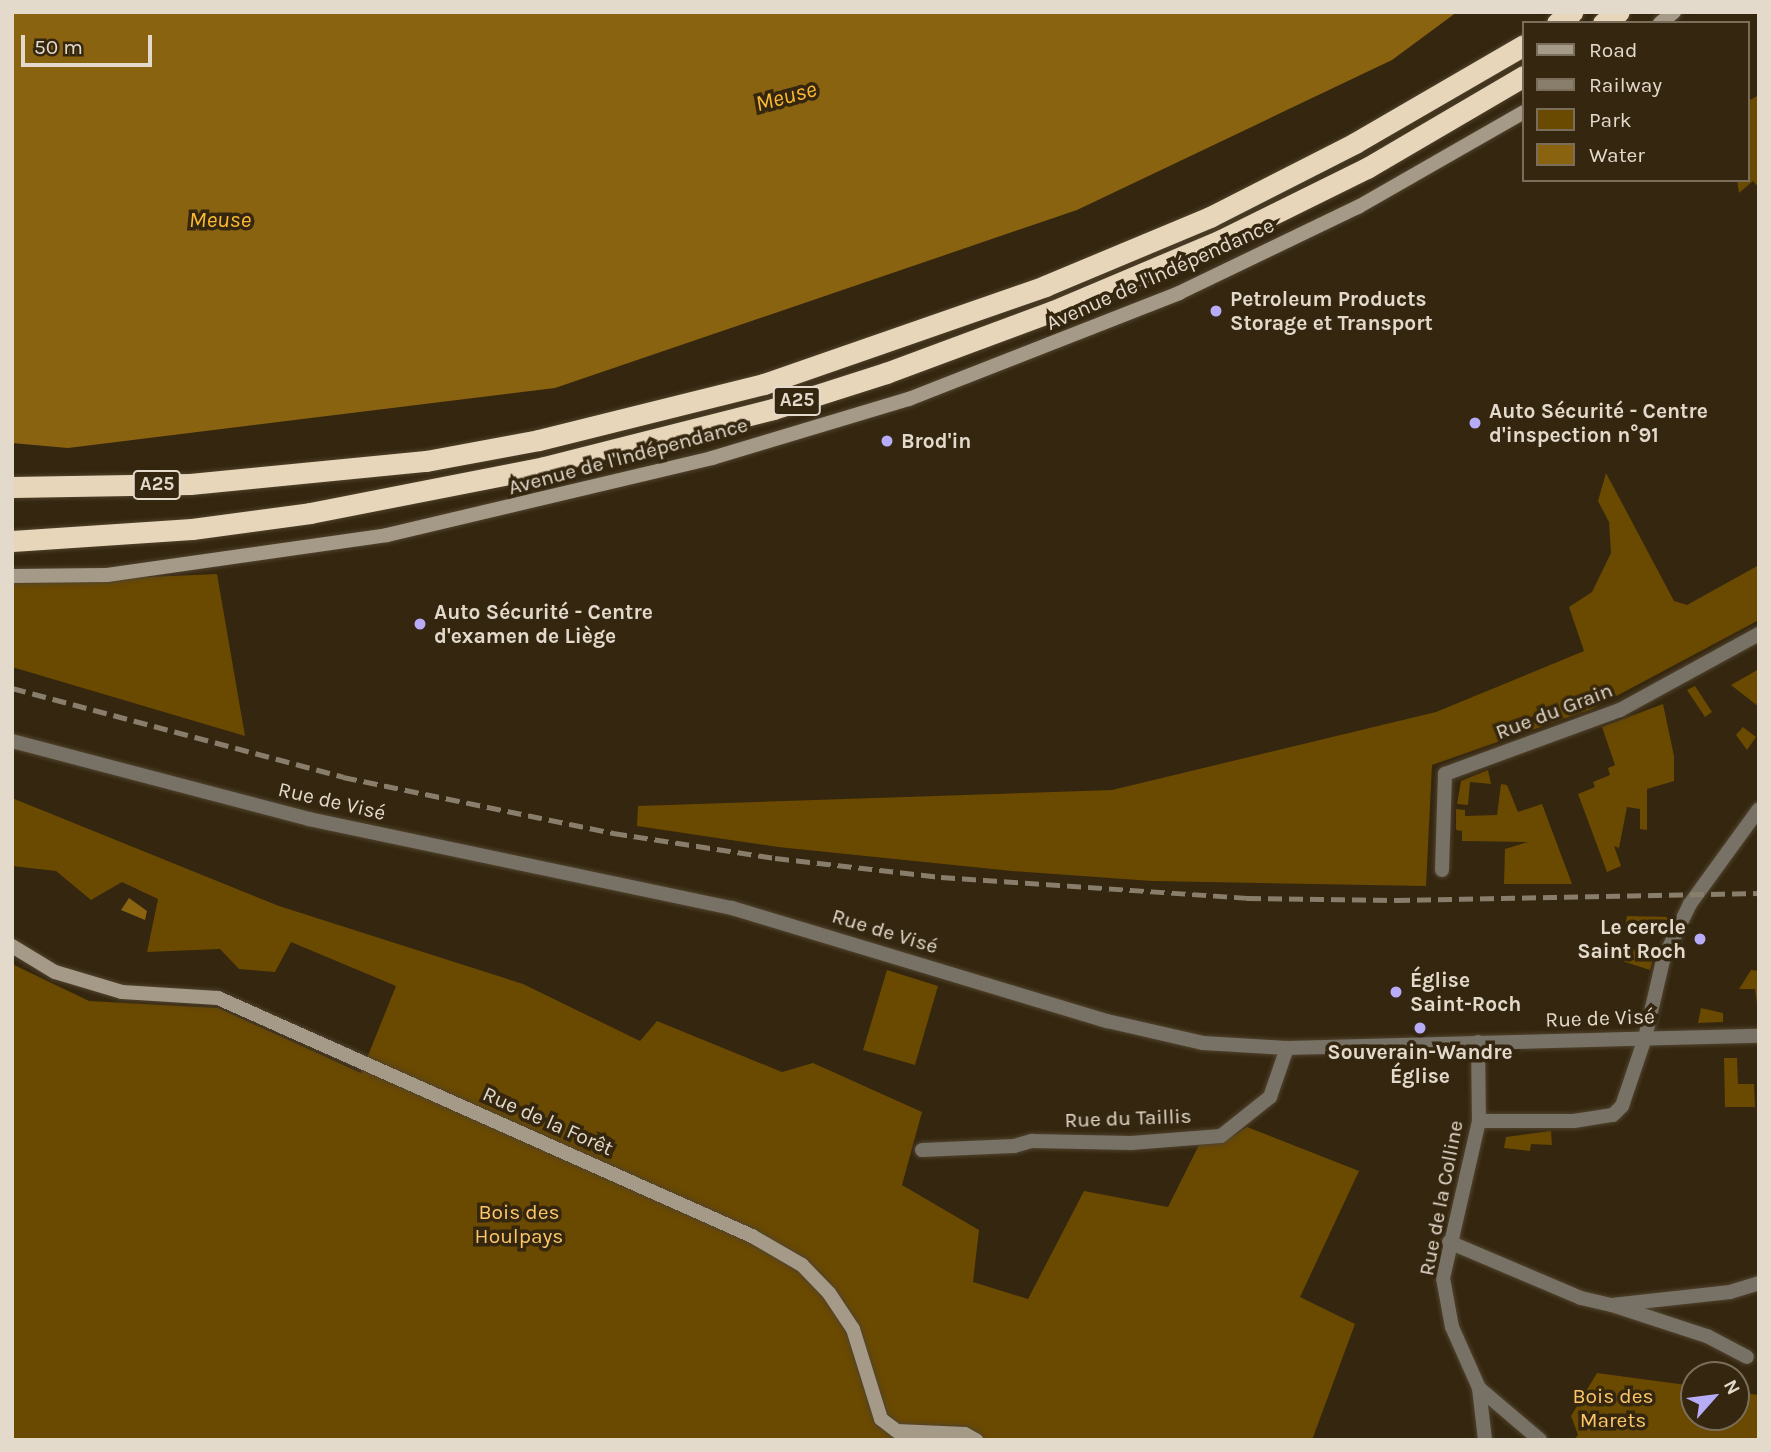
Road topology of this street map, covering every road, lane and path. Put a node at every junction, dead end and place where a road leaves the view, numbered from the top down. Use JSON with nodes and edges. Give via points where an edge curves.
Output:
{"nodes":[{"id":1,"x":1522,"y":46,"type":"edge"},
{"id":2,"x":1522,"y":77,"type":"edge"},
{"id":3,"x":1522,"y":113,"type":"edge"},
{"id":4,"x":12,"y":487,"type":"edge"},
{"id":5,"x":12,"y":541,"type":"edge"},
{"id":6,"x":12,"y":576,"type":"edge"},
{"id":7,"x":1759,"y":634,"type":"edge"},
{"id":8,"x":12,"y":741,"type":"edge"},
{"id":9,"x":1759,"y":809,"type":"edge"},
{"id":10,"x":1442,"y":870,"type":"dead end"},
{"id":11,"x":12,"y":946,"type":"edge"},
{"id":12,"x":1759,"y":1036,"type":"edge"},
{"id":13,"x":1644,"y":1038,"type":"junction"},
{"id":14,"x":1478,"y":1042,"type":"junction"},
{"id":15,"x":1287,"y":1048,"type":"junction"},
{"id":16,"x":1479,"y":1121,"type":"junction"},
{"id":17,"x":922,"y":1150,"type":"dead end"},
{"id":18,"x":1449,"y":1242,"type":"junction"},
{"id":19,"x":1759,"y":1283,"type":"edge"},
{"id":20,"x":1612,"y":1305,"type":"junction"},
{"id":21,"x":1748,"y":1357,"type":"dead end"},
{"id":22,"x":1479,"y":1388,"type":"junction"},
{"id":23,"x":1540,"y":1439,"type":"edge"},
{"id":24,"x":976,"y":1440,"type":"edge"},
{"id":25,"x":1485,"y":1440,"type":"edge"}],
"edges":[{"from":1,"to":4,"type":"highway","number":"A25","via":[[1355,143],[1210,217],[1045,286],[764,384],[552,438],[426,461],[190,484]]},
{"from":2,"to":5,"type":"highway","number":"A25","via":[[1367,168],[1221,240],[1053,311],[773,409],[544,467],[310,513],[192,528]]},
{"from":3,"to":6,"type":"main road","name":"Avenue de l'Indépendance","via":[[1358,207],[1179,293],[909,399],[712,458],[422,528],[107,575]]},
{"from":7,"to":10,"type":"street","name":"Rue du Grain","via":[[1620,710],[1445,774]]},
{"from":8,"to":15,"type":"street","name":"Rue de Visé","via":[[310,819],[732,908],[1107,1021],[1203,1043]]},
{"from":9,"to":13,"type":"street","via":[[1690,904],[1663,960]]},
{"from":11,"to":24,"type":"main road","name":"Rue de la Forêt","via":[[55,972],[122,992],[218,998],[752,1236],[802,1265],[829,1293],[853,1329],[881,1419],[897,1431],[965,1434]]},
{"from":12,"to":13,"type":"street","name":"Rue de Visé"},
{"from":13,"to":14,"type":"street","name":"Rue de Visé"},
{"from":13,"to":16,"type":"street","via":[[1628,1093],[1613,1115],[1574,1121]]},
{"from":14,"to":15,"type":"street","name":"Rue de Visé"},
{"from":14,"to":16,"type":"street","name":"Rue de la Colline"},
{"from":15,"to":17,"type":"street","name":"Rue du Taillis","via":[[1270,1097],[1221,1136],[1131,1143],[1032,1141],[1014,1146]]},
{"from":16,"to":18,"type":"street","name":"Rue de la Colline"},
{"from":18,"to":20,"type":"street","via":[[1581,1298]]},
{"from":18,"to":22,"type":"street","name":"Rue de la Colline","via":[[1445,1298]]},
{"from":19,"to":20,"type":"street","via":[[1730,1292]]},
{"from":20,"to":21,"type":"street","via":[[1707,1336]]},
{"from":22,"to":23,"type":"street"},
{"from":22,"to":25,"type":"street","name":"Rue de la Colline"}]}
